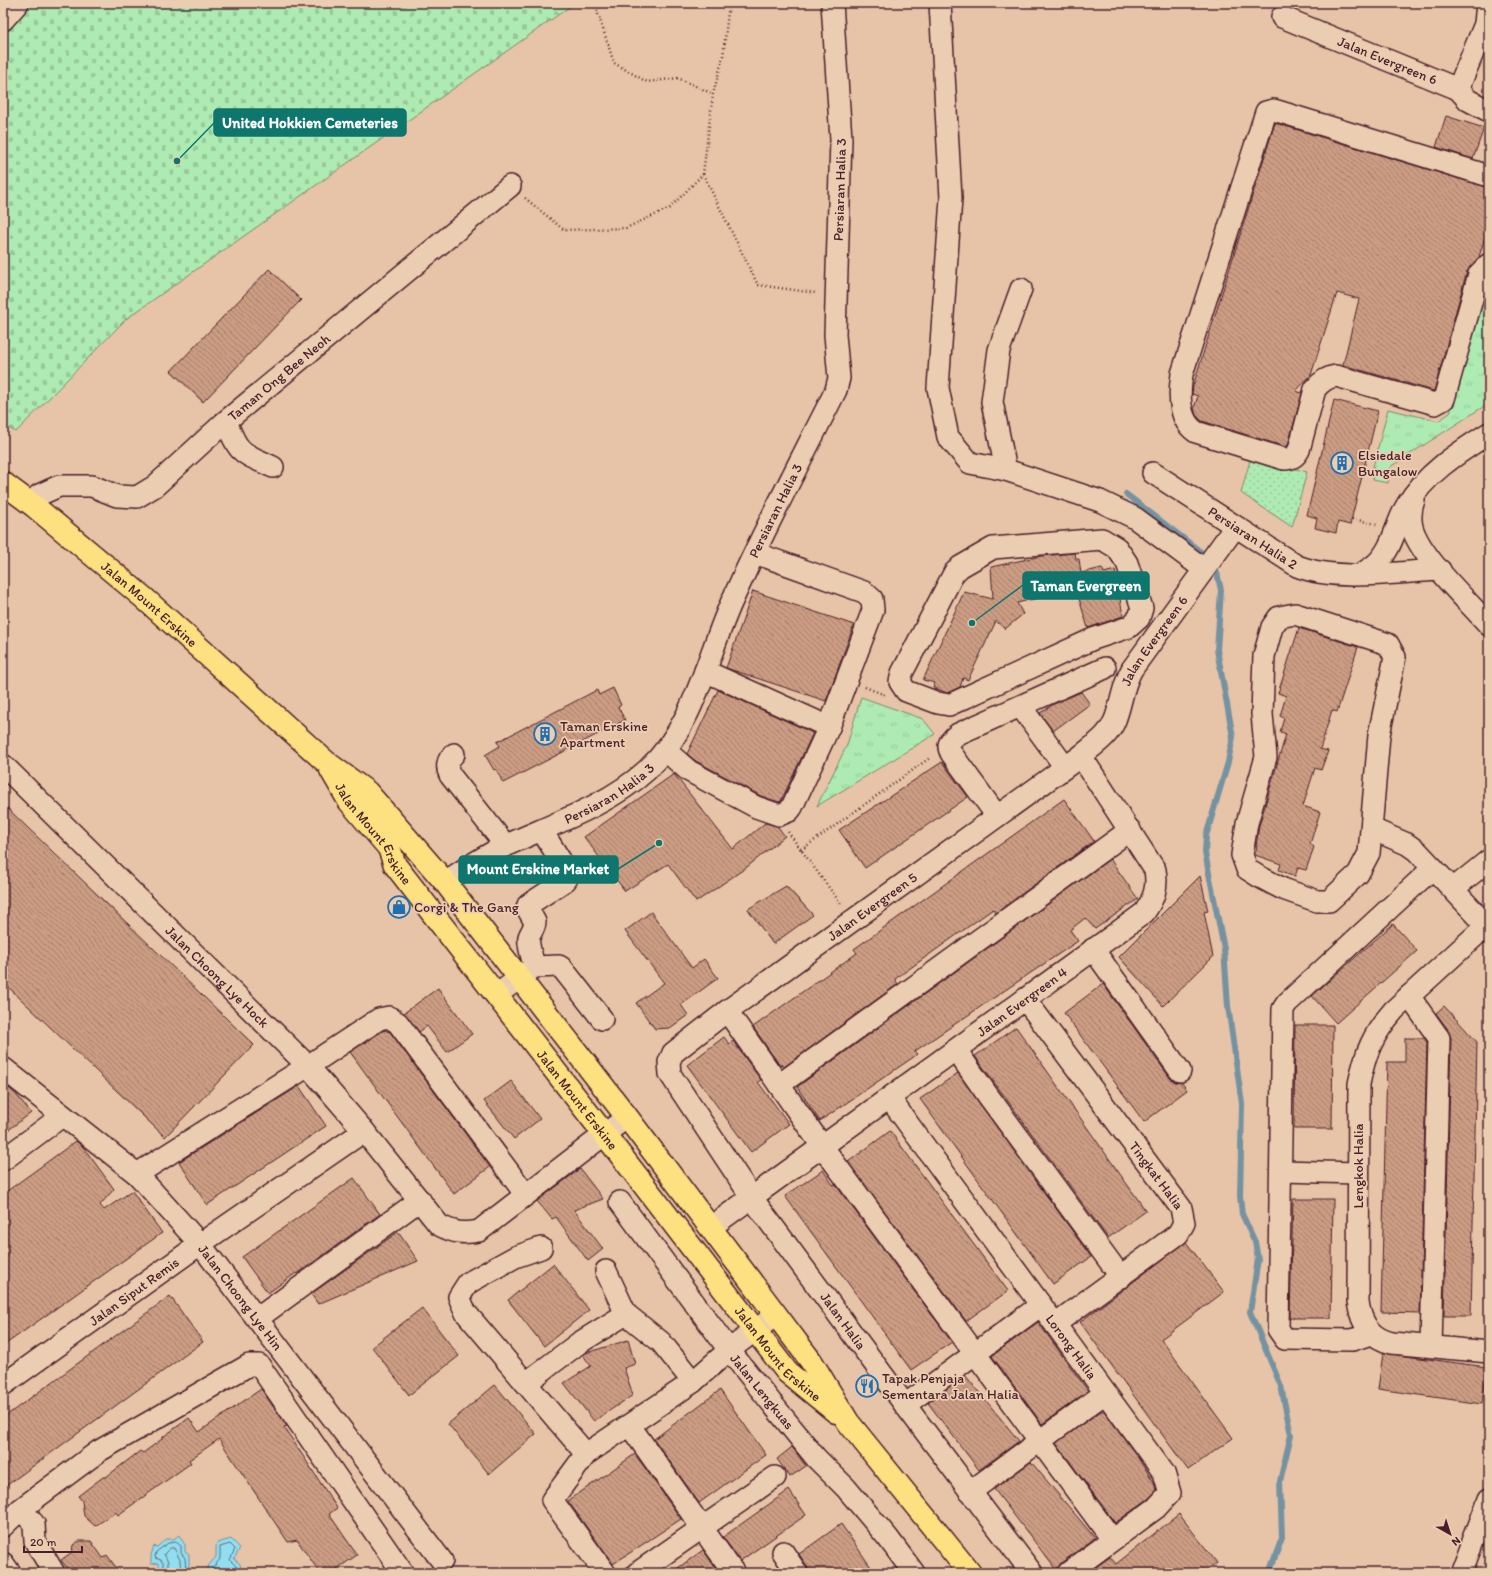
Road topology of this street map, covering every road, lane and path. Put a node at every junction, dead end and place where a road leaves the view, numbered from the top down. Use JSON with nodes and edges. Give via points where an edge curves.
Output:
{"nodes":[{"id":1,"x":18,"y":3,"type":"edge"},
{"id":2,"x":601,"y":3,"type":"edge"},
{"id":3,"x":729,"y":3,"type":"edge"},
{"id":4,"x":832,"y":3,"type":"edge"},
{"id":5,"x":940,"y":3,"type":"edge"},
{"id":6,"x":1487,"y":3,"type":"edge"},
{"id":7,"x":1282,"y":17,"type":"dead end"},
{"id":8,"x":3,"y":20,"type":"edge"},
{"id":9,"x":1458,"y":89,"type":"junction"},
{"id":10,"x":713,"y":94,"type":"junction"},
{"id":11,"x":1489,"y":111,"type":"edge"},
{"id":12,"x":703,"y":174,"type":"junction"},
{"id":13,"x":1489,"y":176,"type":"edge"},
{"id":14,"x":510,"y":186,"type":"joint"},
{"id":15,"x":1487,"y":268,"type":"edge"},
{"id":16,"x":1021,"y":289,"type":"dead end"},
{"id":17,"x":816,"y":294,"type":"dead end"},
{"id":18,"x":226,"y":421,"type":"junction"},
{"id":19,"x":1489,"y":433,"type":"edge"},
{"id":20,"x":273,"y":467,"type":"dead end"},
{"id":21,"x":1006,"y":470,"type":"junction"},
{"id":22,"x":1153,"y":473,"type":"dead end"},
{"id":23,"x":3,"y":483,"type":"edge"},
{"id":24,"x":1419,"y":488,"type":"junction"},
{"id":25,"x":34,"y":506,"type":"junction"},
{"id":26,"x":1352,"y":519,"type":"dead end"},
{"id":27,"x":1376,"y":524,"type":"dead end"},
{"id":28,"x":1235,"y":527,"type":"junction"},
{"id":29,"x":756,"y":553,"type":"junction"},
{"id":30,"x":1204,"y":569,"type":"junction"},
{"id":31,"x":1440,"y":570,"type":"junction"},
{"id":32,"x":1362,"y":574,"type":"junction"},
{"id":33,"x":1489,"y":625,"type":"edge"},
{"id":34,"x":1094,"y":639,"type":"junction"},
{"id":35,"x":1105,"y":668,"type":"junction"},
{"id":36,"x":705,"y":671,"type":"junction"},
{"id":37,"x":1119,"y":702,"type":"junction"},
{"id":38,"x":1021,"y":707,"type":"junction"},
{"id":39,"x":829,"y":727,"type":"junction"},
{"id":40,"x":950,"y":742,"type":"junction"},
{"id":41,"x":666,"y":751,"type":"junction"},
{"id":42,"x":454,"y":754,"type":"dead end"},
{"id":43,"x":326,"y":762,"type":"junction"},
{"id":44,"x":1073,"y":762,"type":"junction"},
{"id":45,"x":3,"y":765,"type":"edge"},
{"id":46,"x":997,"y":816,"type":"junction"},
{"id":47,"x":1372,"y":829,"type":"junction"},
{"id":48,"x":1130,"y":830,"type":"junction"},
{"id":49,"x":542,"y":831,"type":"junction"},
{"id":50,"x":787,"y":831,"type":"dead end"},
{"id":51,"x":506,"y":846,"type":"junction"},
{"id":52,"x":389,"y":848,"type":"junction"},
{"id":53,"x":801,"y":850,"type":"junction"},
{"id":54,"x":1489,"y":860,"type":"edge"},
{"id":55,"x":1433,"y":868,"type":"junction"},
{"id":56,"x":445,"y":882,"type":"junction"},
{"id":57,"x":1453,"y":889,"type":"junction"},
{"id":58,"x":853,"y":920,"type":"junction"},
{"id":59,"x":1488,"y":927,"type":"edge"},
{"id":60,"x":1093,"y":948,"type":"junction"},
{"id":61,"x":519,"y":978,"type":"junction"},
{"id":62,"x":1409,"y":996,"type":"junction"},
{"id":63,"x":1025,"y":999,"type":"junction"},
{"id":64,"x":727,"y":1011,"type":"junction"},
{"id":65,"x":602,"y":1019,"type":"dead end"},
{"id":66,"x":516,"y":1022,"type":"junction"},
{"id":67,"x":956,"y":1050,"type":"junction"},
{"id":68,"x":669,"y":1062,"type":"joint"},
{"id":69,"x":308,"y":1066,"type":"junction"},
{"id":70,"x":3,"y":1068,"type":"edge"},
{"id":71,"x":1180,"y":1071,"type":"dead end"},
{"id":72,"x":779,"y":1085,"type":"junction"},
{"id":73,"x":890,"y":1099,"type":"junction"},
{"id":74,"x":62,"y":1116,"type":"junction"},
{"id":75,"x":627,"y":1117,"type":"junction"},
{"id":76,"x":364,"y":1131,"type":"junction"},
{"id":77,"x":604,"y":1135,"type":"junction"},
{"id":78,"x":822,"y":1146,"type":"junction"},
{"id":79,"x":3,"y":1160,"type":"edge"},
{"id":80,"x":1281,"y":1171,"type":"junction"},
{"id":81,"x":1358,"y":1173,"type":"junction"},
{"id":82,"x":137,"y":1174,"type":"junction"},
{"id":83,"x":640,"y":1180,"type":"junction"},
{"id":84,"x":526,"y":1195,"type":"junction"},
{"id":85,"x":752,"y":1198,"type":"junction"},
{"id":86,"x":420,"y":1200,"type":"junction"},
{"id":87,"x":620,"y":1202,"type":"dead end"},
{"id":88,"x":712,"y":1227,"type":"junction"},
{"id":89,"x":200,"y":1244,"type":"junction"},
{"id":90,"x":542,"y":1248,"type":"dead end"},
{"id":91,"x":606,"y":1271,"type":"dead end"},
{"id":92,"x":1121,"y":1277,"type":"junction"},
{"id":93,"x":1041,"y":1305,"type":"junction"},
{"id":94,"x":626,"y":1314,"type":"junction"},
{"id":95,"x":776,"y":1315,"type":"junction"},
{"id":96,"x":258,"y":1318,"type":"junction"},
{"id":97,"x":1055,"y":1324,"type":"junction"},
{"id":98,"x":756,"y":1330,"type":"junction"},
{"id":99,"x":1371,"y":1334,"type":"junction"},
{"id":100,"x":1431,"y":1346,"type":"junction"},
{"id":101,"x":729,"y":1350,"type":"junction"},
{"id":102,"x":1489,"y":1352,"type":"edge"},
{"id":103,"x":975,"y":1354,"type":"junction"},
{"id":104,"x":693,"y":1382,"type":"junction"},
{"id":105,"x":526,"y":1383,"type":"junction"},
{"id":106,"x":3,"y":1385,"type":"edge"},
{"id":107,"x":1105,"y":1392,"type":"junction"},
{"id":108,"x":904,"y":1406,"type":"junction"},
{"id":109,"x":848,"y":1422,"type":"junction"},
{"id":110,"x":630,"y":1426,"type":"junction"},
{"id":111,"x":1039,"y":1441,"type":"junction"},
{"id":112,"x":586,"y":1454,"type":"junction"},
{"id":113,"x":775,"y":1477,"type":"dead end"},
{"id":114,"x":970,"y":1492,"type":"junction"},
{"id":115,"x":1489,"y":1500,"type":"edge"},
{"id":116,"x":22,"y":1509,"type":"junction"},
{"id":117,"x":3,"y":1526,"type":"edge"},
{"id":118,"x":702,"y":1528,"type":"junction"},
{"id":119,"x":1112,"y":1539,"type":"junction"},
{"id":120,"x":782,"y":1552,"type":"dead end"},
{"id":121,"x":442,"y":1561,"type":"dead end"},
{"id":122,"x":3,"y":1563,"type":"edge"},
{"id":123,"x":968,"y":1572,"type":"edge"},
{"id":124,"x":10,"y":1573,"type":"edge"},
{"id":125,"x":54,"y":1573,"type":"edge"},
{"id":126,"x":403,"y":1573,"type":"edge"},
{"id":127,"x":605,"y":1573,"type":"edge"},
{"id":128,"x":637,"y":1573,"type":"edge"},
{"id":129,"x":734,"y":1573,"type":"edge"},
{"id":130,"x":797,"y":1573,"type":"edge"},
{"id":131,"x":914,"y":1573,"type":"edge"},
{"id":132,"x":1032,"y":1573,"type":"edge"},
{"id":133,"x":1068,"y":1573,"type":"edge"},
{"id":134,"x":1461,"y":1573,"type":"edge"}],
"edges":[{"from":1,"to":8,"type":"street"},
{"from":2,"to":10,"type":"path","via":[[597,11],[614,63],[647,82],[678,78]]},
{"from":3,"to":10,"type":"path","via":[[723,57]]},
{"from":4,"to":29,"type":"street","name":"Persiaran Halia 3","via":[[841,139],[835,335],[839,378],[836,390]]},
{"from":5,"to":21,"type":"street","via":[[951,198],[938,388],[948,437],[970,463]]},
{"from":6,"to":9,"type":"street","via":[[1485,24]]},
{"from":7,"to":9,"type":"street","name":"Jalan Evergreen 6"},
{"from":9,"to":11,"type":"street","name":"Jalan Evergreen 6","via":[[1468,100]]},
{"from":10,"to":12,"type":"path"},
{"from":12,"to":14,"type":"path","via":[[670,208],[626,228],[564,230]]},
{"from":12,"to":17,"type":"path","via":[[758,285]]},
{"from":13,"to":15,"type":"street","via":[[1274,110],[1266,112],[1182,374],[1182,414],[1185,422],[1196,432],[1289,459],[1299,450],[1315,389],[1332,377],[1435,404],[1440,402],[1444,399],[1479,274]]},
{"from":14,"to":18,"type":"street","name":"Taman Ong Bee Neoh"},
{"from":16,"to":21,"type":"street","via":[[999,350],[992,402]]},
{"from":18,"to":20,"type":"street","via":[[236,446],[243,453]]},
{"from":18,"to":25,"type":"street","name":"Taman Ong Bee Neoh","via":[[155,486],[137,497],[117,496],[92,486],[59,486],[39,496]]},
{"from":19,"to":24,"type":"street","via":[[1444,464]]},
{"from":21,"to":30,"type":"street","via":[[1100,500],[1135,518]]},
{"from":22,"to":28,"type":"street","name":"Persiaran Halia 2"},
{"from":23,"to":25,"type":"main road","name":"Jalan Mount Erskine"},
{"from":24,"to":31,"type":"street","via":[[1411,516],[1412,528],[1424,551]]},
{"from":24,"to":32,"type":"street","via":[[1406,506],[1383,555]]},
{"from":25,"to":43,"type":"main road","name":"Jalan Mount Erskine","via":[[150,604]]},
{"from":26,"to":27,"type":"path"},
{"from":28,"to":30,"type":"street","name":"Jalan Evergreen 6"},
{"from":28,"to":32,"type":"street","name":"Persiaran Halia 2","via":[[1297,566],[1336,575]]},
{"from":29,"to":36,"type":"street","name":"Persiaran Halia 3","via":[[731,601]]},
{"from":29,"to":39,"type":"street","via":[[864,592],[872,599],[873,610]]},
{"from":30,"to":37,"type":"street","name":"Jalan Evergreen 6","via":[[1132,669]]},
{"from":31,"to":32,"type":"street","name":"Persiaran Halia 2"},
{"from":31,"to":33,"type":"street"},
{"from":34,"to":34,"type":"street","via":[[1129,627],[1139,618],[1142,608],[1127,563],[1117,548],[1102,539],[993,548],[954,573],[900,682],[906,691],[949,705]]},
{"from":34,"to":35,"type":"street"},
{"from":35,"to":37,"type":"street"},
{"from":35,"to":38,"type":"street"},
{"from":36,"to":39,"type":"street"},
{"from":36,"to":41,"type":"street","name":"Persiaran Halia 3","via":[[690,711]]},
{"from":37,"to":44,"type":"street","name":"Jalan Evergreen 6","via":[[1111,727]]},
{"from":38,"to":40,"type":"street","via":[[958,734]]},
{"from":38,"to":44,"type":"street","name":"Jalan Evergreen 4"},
{"from":39,"to":41,"type":"street","via":[[792,807],[779,815],[756,807],[689,771]]},
{"from":40,"to":46,"type":"street","via":[[951,753]]},
{"from":40,"to":53,"type":"path"},
{"from":41,"to":49,"type":"street","name":"Persiaran Halia 3","via":[[646,771],[616,793]]},
{"from":42,"to":51,"type":"street","via":[[448,764],[450,775]]},
{"from":43,"to":52,"type":"main road","name":"Jalan Mount Erskine","via":[[349,801]]},
{"from":43,"to":56,"type":"main road","name":"Jalan Mount Erskine","via":[[367,792]]},
{"from":44,"to":46,"type":"street","name":"Jalan Evergreen 5"},
{"from":44,"to":48,"type":"street","name":"Jalan Evergreen 4"},
{"from":45,"to":69,"type":"street","name":"Jalan Choong Lye Hock"},
{"from":46,"to":58,"type":"street","name":"Jalan Evergreen 5"},
{"from":47,"to":47,"type":"street","via":[[1379,735],[1395,657],[1393,650],[1388,644],[1295,614],[1279,617],[1272,627],[1264,656],[1262,714],[1266,757],[1247,824],[1242,855],[1247,869],[1283,889],[1317,901],[1329,901],[1358,874],[1369,853]]},
{"from":47,"to":55,"type":"street","via":[[1407,844]]},
{"from":48,"to":60,"type":"street","name":"Jalan Evergreen 4","via":[[1155,870],[1156,890],[1144,913]]},
{"from":48,"to":72,"type":"street"},
{"from":49,"to":51,"type":"street","name":"Persiaran Halia 3"},
{"from":49,"to":61,"type":"street","via":[[569,874],[566,880],[528,905],[527,908],[535,922],[529,938],[533,955]]},
{"from":50,"to":53,"type":"path"},
{"from":51,"to":56,"type":"street","name":"Persiaran Halia 3"},
{"from":52,"to":56,"type":"main road","via":[[404,859],[422,882],[434,886]]},
{"from":52,"to":66,"type":"main road","name":"Jalan Mount Erskine","via":[[394,865]]},
{"from":53,"to":58,"type":"path"},
{"from":54,"to":57,"type":"street"},
{"from":55,"to":57,"type":"street"},
{"from":55,"to":80,"type":"street","via":[[1283,1009]]},
{"from":56,"to":61,"type":"main road","name":"Jalan Mount Erskine","via":[[441,892],[450,914]]},
{"from":57,"to":59,"type":"street"},
{"from":58,"to":64,"type":"street","name":"Jalan Evergreen 5"},
{"from":59,"to":62,"type":"street","name":"Lengkok Halia"},
{"from":60,"to":63,"type":"street","name":"Jalan Evergreen 4"},
{"from":60,"to":71,"type":"street"},
{"from":61,"to":65,"type":"street","via":[[554,965],[562,968]]},
{"from":61,"to":66,"type":"main road"},
{"from":61,"to":75,"type":"main road","name":"Jalan Mount Erskine"},
{"from":62,"to":81,"type":"street","name":"Lengkok Halia","via":[[1382,1024],[1363,1061],[1359,1084]]},
{"from":62,"to":100,"type":"street","via":[[1439,1038]]},
{"from":63,"to":67,"type":"street","name":"Jalan Evergreen 4"},
{"from":63,"to":92,"type":"street","name":"Tingkat Halia","via":[[1181,1208],[1184,1223],[1178,1234]]},
{"from":64,"to":68,"type":"street","name":"Jalan Evergreen 5","via":[[673,1053]]},
{"from":64,"to":72,"type":"street"},
{"from":66,"to":77,"type":"main road","name":"Jalan Mount Erskine"},
{"from":67,"to":73,"type":"street","name":"Jalan Evergreen 4"},
{"from":67,"to":92,"type":"street"},
{"from":68,"to":85,"type":"street","name":"Jalan Halia","via":[[670,1074]]},
{"from":69,"to":76,"type":"street","name":"Jalan Choong Lye Hock"},
{"from":69,"to":82,"type":"street"},
{"from":69,"to":84,"type":"street","via":[[379,1019],[394,1019]]},
{"from":70,"to":74,"type":"street","name":"Jalan Choong Lye Hin"},
{"from":72,"to":78,"type":"street"},
{"from":73,"to":78,"type":"street","name":"Jalan Evergreen 4"},
{"from":73,"to":93,"type":"street","name":"Lorong Halia"},
{"from":74,"to":79,"type":"street"},
{"from":74,"to":82,"type":"street","name":"Jalan Choong Lye Hin"},
{"from":75,"to":77,"type":"street","name":"Jalan Choong Lye Hock"},
{"from":75,"to":88,"type":"main road","name":"Jalan Mount Erskine"},
{"from":76,"to":86,"type":"street","name":"Jalan Choong Lye Hock"},
{"from":76,"to":89,"type":"street","name":"Jalan Siput Remis"},
{"from":77,"to":83,"type":"main road","name":"Jalan Mount Erskine"},
{"from":77,"to":84,"type":"street","name":"Jalan Choong Lye Hock"},
{"from":78,"to":85,"type":"street","name":"Jalan Evergreen 4"},
{"from":78,"to":103,"type":"street"},
{"from":80,"to":81,"type":"street"},
{"from":80,"to":99,"type":"street","via":[[1278,1325],[1282,1337],[1352,1340]]},
{"from":81,"to":99,"type":"street","name":"Lengkok Halia","via":[[1358,1302],[1360,1315]]},
{"from":82,"to":89,"type":"street","name":"Jalan Choong Lye Hin"},
{"from":83,"to":88,"type":"main road","via":[[659,1185],[692,1225],[700,1228]]},
{"from":83,"to":98,"type":"main road","name":"Jalan Mount Erskine"},
{"from":84,"to":86,"type":"street","name":"Jalan Choong Lye Hock","via":[[479,1231],[464,1234],[452,1232],[439,1225]]},
{"from":85,"to":88,"type":"street","name":"Jalan Evergreen 4"},
{"from":85,"to":108,"type":"street","name":"Jalan Halia"},
{"from":86,"to":96,"type":"street"},
{"from":87,"to":101,"type":"street","name":"Jalan Lengkuas"},
{"from":88,"to":95,"type":"main road","name":"Jalan Mount Erskine"},
{"from":88,"to":98,"type":"main road","via":[[707,1233],[707,1248],[742,1294]]},
{"from":89,"to":96,"type":"street","name":"Jalan Choong Lye Hin"},
{"from":89,"to":106,"type":"street","name":"Jalan Siput Remis"},
{"from":90,"to":105,"type":"street","via":[[516,1257],[468,1283],[459,1297],[466,1313]]},
{"from":91,"to":94,"type":"street"},
{"from":92,"to":97,"type":"street","name":"Tingkat Halia"},
{"from":93,"to":97,"type":"street","name":"Lorong Halia"},
{"from":93,"to":103,"type":"street"},
{"from":94,"to":104,"type":"street","via":[[661,1342]]},
{"from":94,"to":105,"type":"street","via":[[579,1343]]},
{"from":95,"to":98,"type":"street"},
{"from":95,"to":109,"type":"main road","name":"Jalan Mount Erskine","via":[[811,1361]]},
{"from":96,"to":121,"type":"street","name":"Jalan Choong Lye Hin"},
{"from":97,"to":107,"type":"street","name":"Lorong Halia"},
{"from":98,"to":101,"type":"street"},
{"from":98,"to":109,"type":"main road","name":"Jalan Mount Erskine","via":[[787,1372]]},
{"from":99,"to":100,"type":"street","via":[[1381,1341]]},
{"from":100,"to":102,"type":"street"},
{"from":101,"to":104,"type":"street"},
{"from":101,"to":131,"type":"street","name":"Jalan Lengkuas","via":[[816,1458],[846,1488],[888,1538]]},
{"from":103,"to":108,"type":"street"},
{"from":103,"to":111,"type":"street"},
{"from":104,"to":110,"type":"street"},
{"from":105,"to":112,"type":"street"},
{"from":107,"to":111,"type":"street"},
{"from":107,"to":119,"type":"street","name":"Lorong Halia","via":[[1164,1473],[1170,1493],[1156,1508]]},
{"from":108,"to":114,"type":"street","name":"Jalan Halia"},
{"from":109,"to":123,"type":"main road","name":"Jalan Mount Erskine"},
{"from":110,"to":112,"type":"street"},
{"from":110,"to":118,"type":"street"},
{"from":111,"to":114,"type":"street"},
{"from":111,"to":119,"type":"street"},
{"from":112,"to":127,"type":"street","via":[[552,1500]]},
{"from":113,"to":118,"type":"street"},
{"from":114,"to":132,"type":"street","name":"Jalan Halia"},
{"from":115,"to":134,"type":"street"},
{"from":116,"to":117,"type":"street"},
{"from":116,"to":125,"type":"street","via":[[34,1524],[35,1541]]},
{"from":116,"to":126,"type":"street","via":[[99,1451],[249,1365],[258,1365]]},
{"from":118,"to":128,"type":"street"},
{"from":118,"to":129,"type":"street"},
{"from":119,"to":133,"type":"street","name":"Lorong Halia"},
{"from":120,"to":130,"type":"street"},
{"from":122,"to":124,"type":"street"}]}
